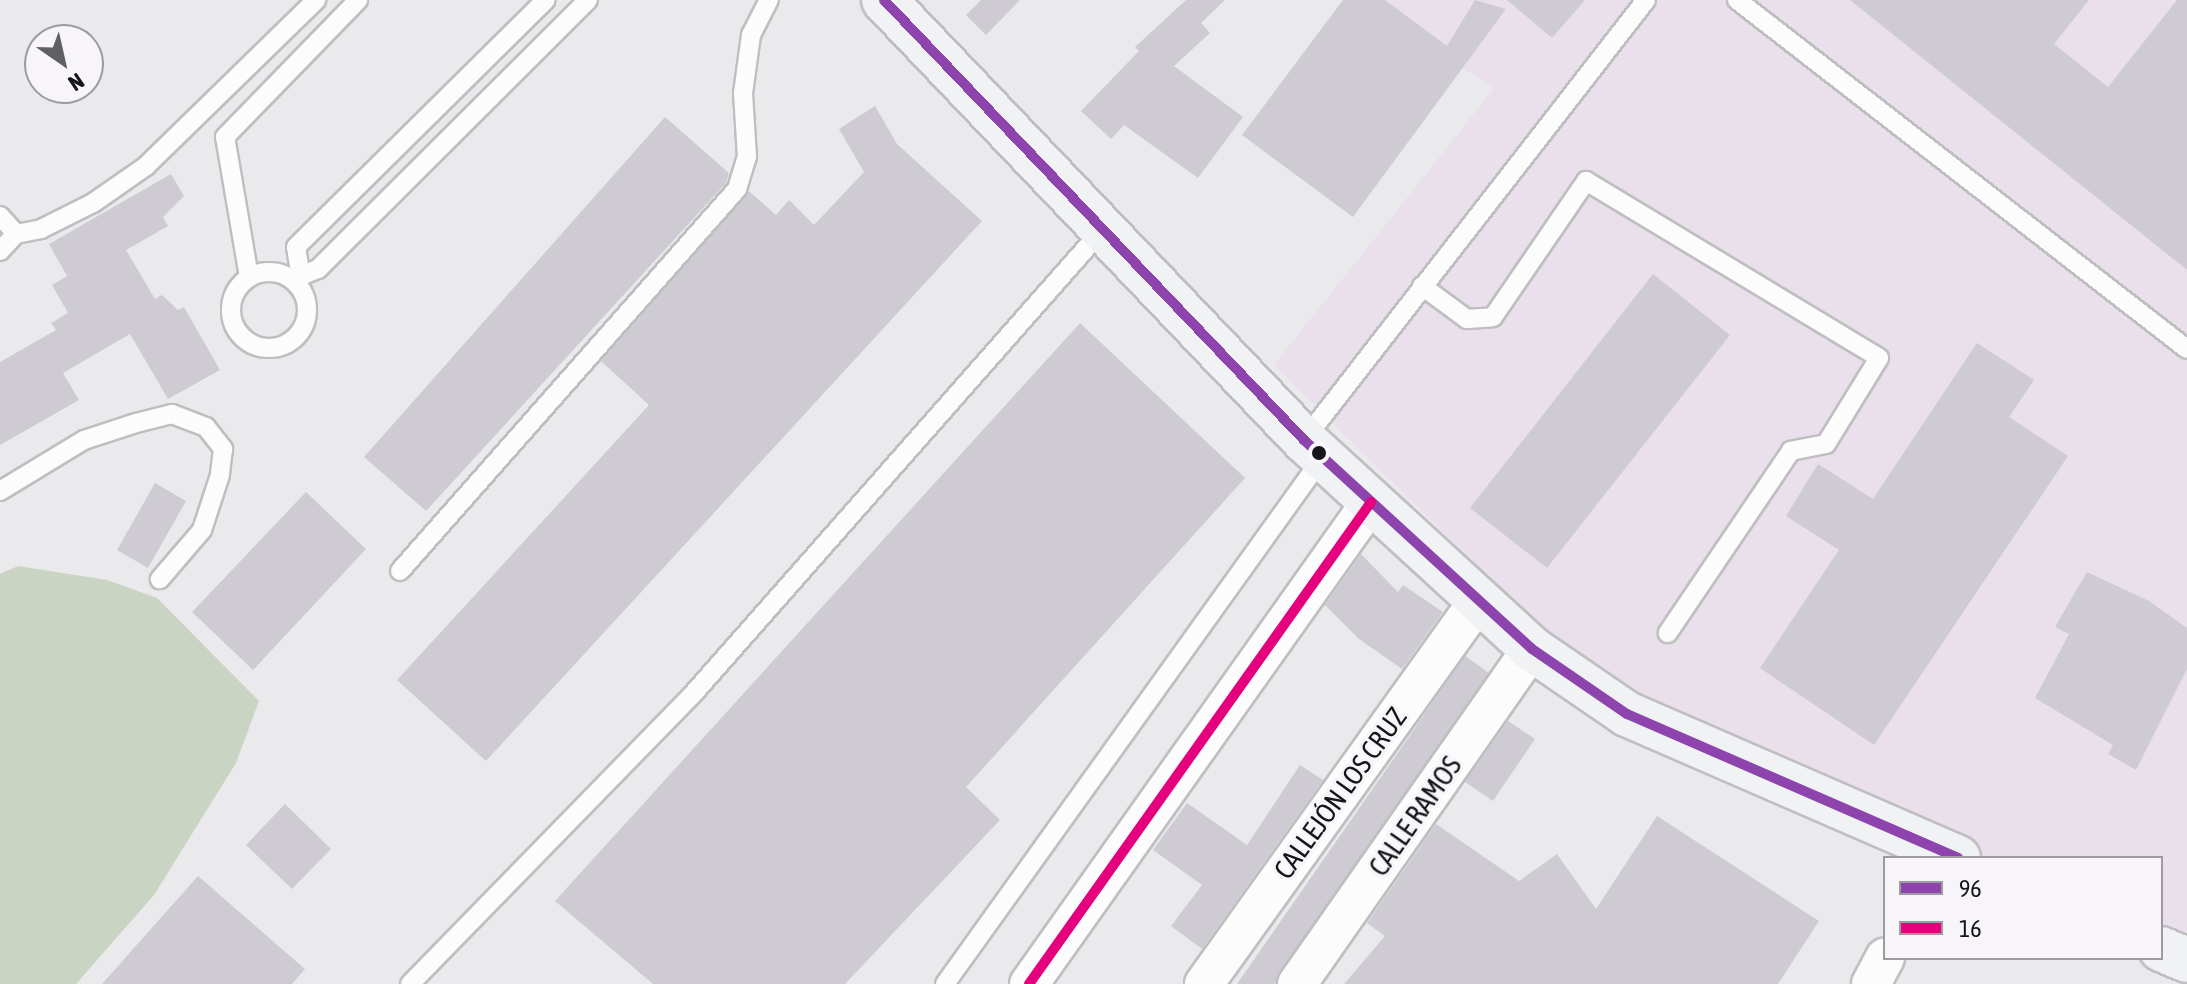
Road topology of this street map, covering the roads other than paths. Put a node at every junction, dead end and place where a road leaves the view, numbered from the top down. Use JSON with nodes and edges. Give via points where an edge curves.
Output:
{"nodes":[{"id":1,"x":316,"y":0,"type":"edge"},
{"id":2,"x":358,"y":0,"type":"edge"},
{"id":3,"x":546,"y":0,"type":"edge"},
{"id":4,"x":588,"y":0,"type":"edge"},
{"id":5,"x":769,"y":0,"type":"edge"},
{"id":6,"x":884,"y":0,"type":"edge"},
{"id":7,"x":1646,"y":0,"type":"edge"},
{"id":8,"x":1737,"y":0,"type":"edge"},
{"id":9,"x":0,"y":216,"type":"edge"},
{"id":10,"x":1102,"y":230,"type":"junction"},
{"id":11,"x":16,"y":234,"type":"junction"},
{"id":12,"x":0,"y":251,"type":"edge"},
{"id":13,"x":297,"y":276,"type":"junction"},
{"id":14,"x":249,"y":277,"type":"junction"},
{"id":15,"x":1422,"y":286,"type":"junction"},
{"id":16,"x":2187,"y":349,"type":"edge"},
{"id":17,"x":1314,"y":448,"type":"junction"},
{"id":18,"x":0,"y":491,"type":"edge"},
{"id":19,"x":1371,"y":502,"type":"junction"},
{"id":20,"x":400,"y":571,"type":"dead end"},
{"id":21,"x":160,"y":579,"type":"dead end"},
{"id":22,"x":1477,"y":602,"type":"junction"},
{"id":23,"x":1668,"y":633,"type":"dead end"},
{"id":24,"x":1532,"y":649,"type":"junction"},
{"id":25,"x":1948,"y":856,"type":"edge"},
{"id":26,"x":2163,"y":950,"type":"edge"},
{"id":27,"x":1884,"y":960,"type":"edge"},
{"id":28,"x":2187,"y":960,"type":"edge"},
{"id":29,"x":410,"y":984,"type":"edge"},
{"id":30,"x":945,"y":984,"type":"edge"},
{"id":31,"x":1029,"y":984,"type":"edge"},
{"id":32,"x":1204,"y":984,"type":"edge"},
{"id":33,"x":1297,"y":984,"type":"edge"},
{"id":34,"x":1871,"y":984,"type":"edge"}],
"edges":[{"from":1,"to":11,"type":"lane","via":[[146,166],[93,203],[41,229]]},
{"from":2,"to":14,"type":"lane","via":[[225,137]]},
{"from":3,"to":13,"type":"lane","via":[[296,247]]},
{"from":4,"to":13,"type":"lane","via":[[318,269]]},
{"from":5,"to":20,"type":"lane","via":[[751,35],[743,93],[747,157],[737,189]]},
{"from":6,"to":10,"type":"street"},
{"from":7,"to":15,"type":"lane"},
{"from":8,"to":16,"type":"lane"},
{"from":9,"to":11,"type":"lane"},
{"from":10,"to":17,"type":"street"},
{"from":10,"to":29,"type":"lane","via":[[693,694]]},
{"from":11,"to":12,"type":"lane"},
{"from":13,"to":14,"type":"lane","via":[[271,271]]},
{"from":13,"to":14,"type":"lane","via":[[306,298],[306,321],[293,340],[271,348],[249,343],[231,316],[234,293]]},
{"from":15,"to":17,"type":"lane"},
{"from":15,"to":23,"type":"lane","via":[[1467,319],[1493,317],[1586,181],[1879,358],[1826,444],[1791,451]]},
{"from":17,"to":19,"type":"street"},
{"from":17,"to":30,"type":"lane"},
{"from":18,"to":21,"type":"lane","via":[[84,440],[136,423],[172,414],[206,427],[223,449],[220,475],[202,530]]},
{"from":19,"to":22,"type":"street"},
{"from":19,"to":31,"type":"street"},
{"from":22,"to":24,"type":"street"},
{"from":22,"to":32,"type":"street","name":"CALLEJÓN LOS CRUZ"},
{"from":24,"to":25,"type":"street","via":[[1627,714]]},
{"from":24,"to":33,"type":"street","name":"CALLE RAMOS"},
{"from":26,"to":28,"type":"street"},
{"from":27,"to":34,"type":"street"}]}
